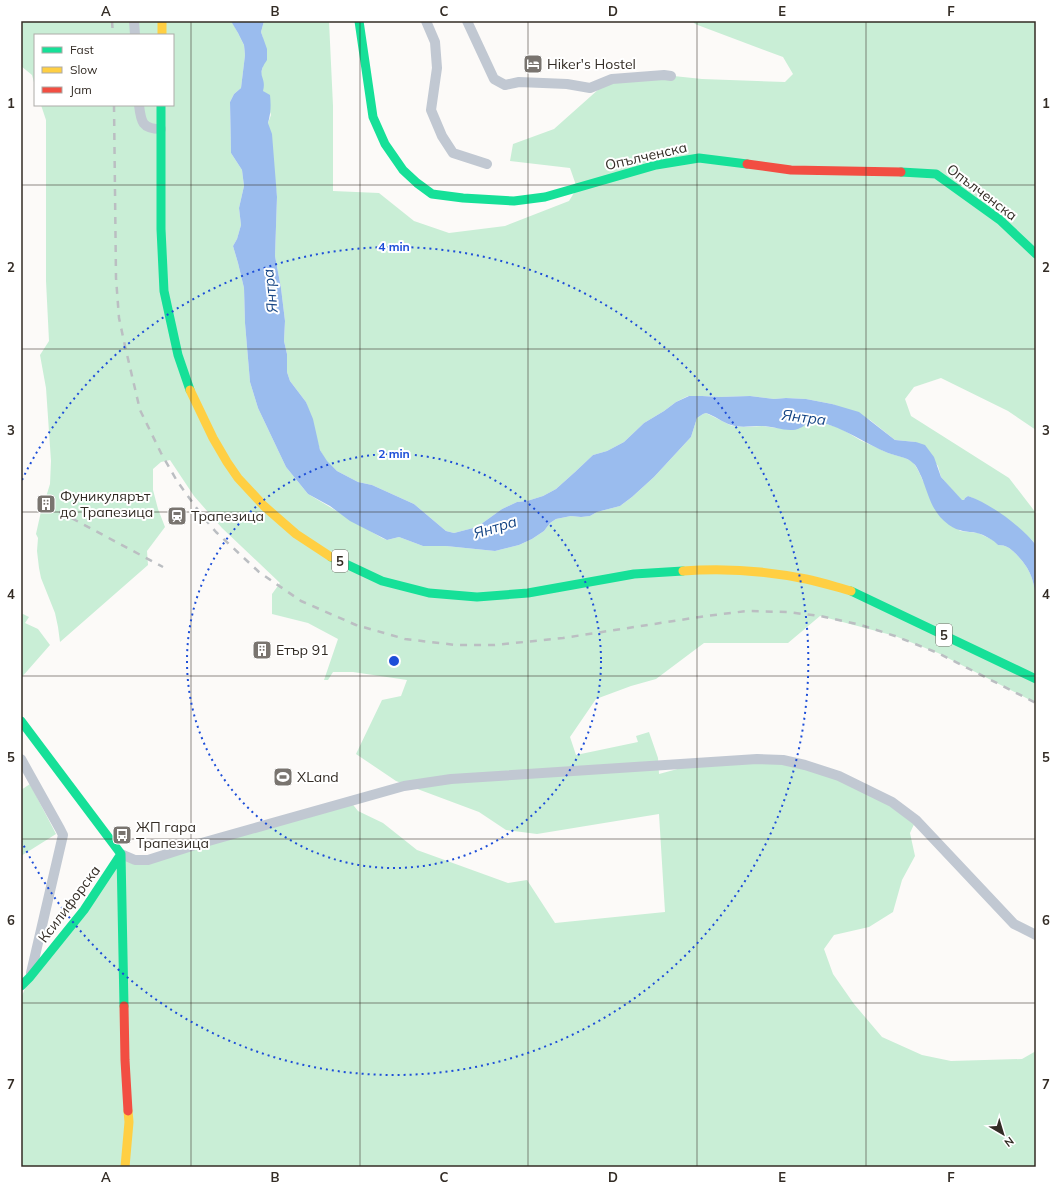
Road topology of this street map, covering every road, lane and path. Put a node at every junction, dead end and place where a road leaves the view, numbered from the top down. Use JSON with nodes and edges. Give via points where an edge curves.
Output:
{"nodes":[{"id":1,"x":134,"y":21,"type":"edge"},
{"id":2,"x":162,"y":21,"type":"edge"},
{"id":3,"x":359,"y":21,"type":"edge"},
{"id":4,"x":426,"y":21,"type":"edge"},
{"id":5,"x":467,"y":21,"type":"edge"},
{"id":6,"x":135,"y":34,"type":"edge"},
{"id":7,"x":162,"y":34,"type":"edge"},
{"id":8,"x":671,"y":76,"type":"dead end"},
{"id":9,"x":140,"y":106,"type":"edge"},
{"id":10,"x":161,"y":106,"type":"edge"},
{"id":11,"x":161,"y":128,"type":"junction"},
{"id":12,"x":487,"y":164,"type":"dead end"},
{"id":13,"x":1036,"y":254,"type":"edge"},
{"id":14,"x":1036,"y":679,"type":"edge"},
{"id":15,"x":21,"y":721,"type":"edge"},
{"id":16,"x":21,"y":759,"type":"edge"},
{"id":17,"x":121,"y":854,"type":"junction"},
{"id":18,"x":1036,"y":935,"type":"edge"},
{"id":19,"x":30,"y":977,"type":"junction"},
{"id":20,"x":21,"y":986,"type":"edge"},
{"id":21,"x":125,"y":1167,"type":"edge"}],
"edges":[{"from":1,"to":6,"type":"street"},
{"from":2,"to":7,"type":"street"},
{"from":3,"to":13,"type":"street","name":"Опълченска","via":[[373,117],[385,144],[403,170],[432,194],[514,201],[545,197],[656,165],[699,158],[791,170],[921,172],[936,174],[954,186],[1000,220]]},
{"from":4,"to":12,"type":"street","via":[[435,42],[436,68],[430,110],[442,136],[454,153]]},
{"from":5,"to":8,"type":"street","via":[[494,79],[505,85],[519,82],[567,84],[590,88],[612,79]]},
{"from":9,"to":11,"type":"street","via":[[145,126],[151,129]]},
{"from":10,"to":11,"type":"street","number":"5"},
{"from":11,"to":14,"type":"street","number":"5","via":[[164,291],[178,355],[190,393],[226,462],[238,478],[264,506],[296,534],[335,559],[382,581],[429,593],[477,597],[528,594],[634,574],[708,569],[762,572],[806,579],[852,591]]},
{"from":15,"to":17,"type":"street"},
{"from":16,"to":19,"type":"street","via":[[63,835]]},
{"from":17,"to":18,"type":"street","via":[[136,860],[148,860],[404,786],[451,778],[757,759],[783,760],[839,776],[892,802],[916,820],[1014,924]]},
{"from":17,"to":19,"type":"street","name":"Ксилифорска","via":[[84,910]]},
{"from":17,"to":21,"type":"street","via":[[129,1122]]},
{"from":19,"to":20,"type":"street","name":"Ксилифорска"}]}
